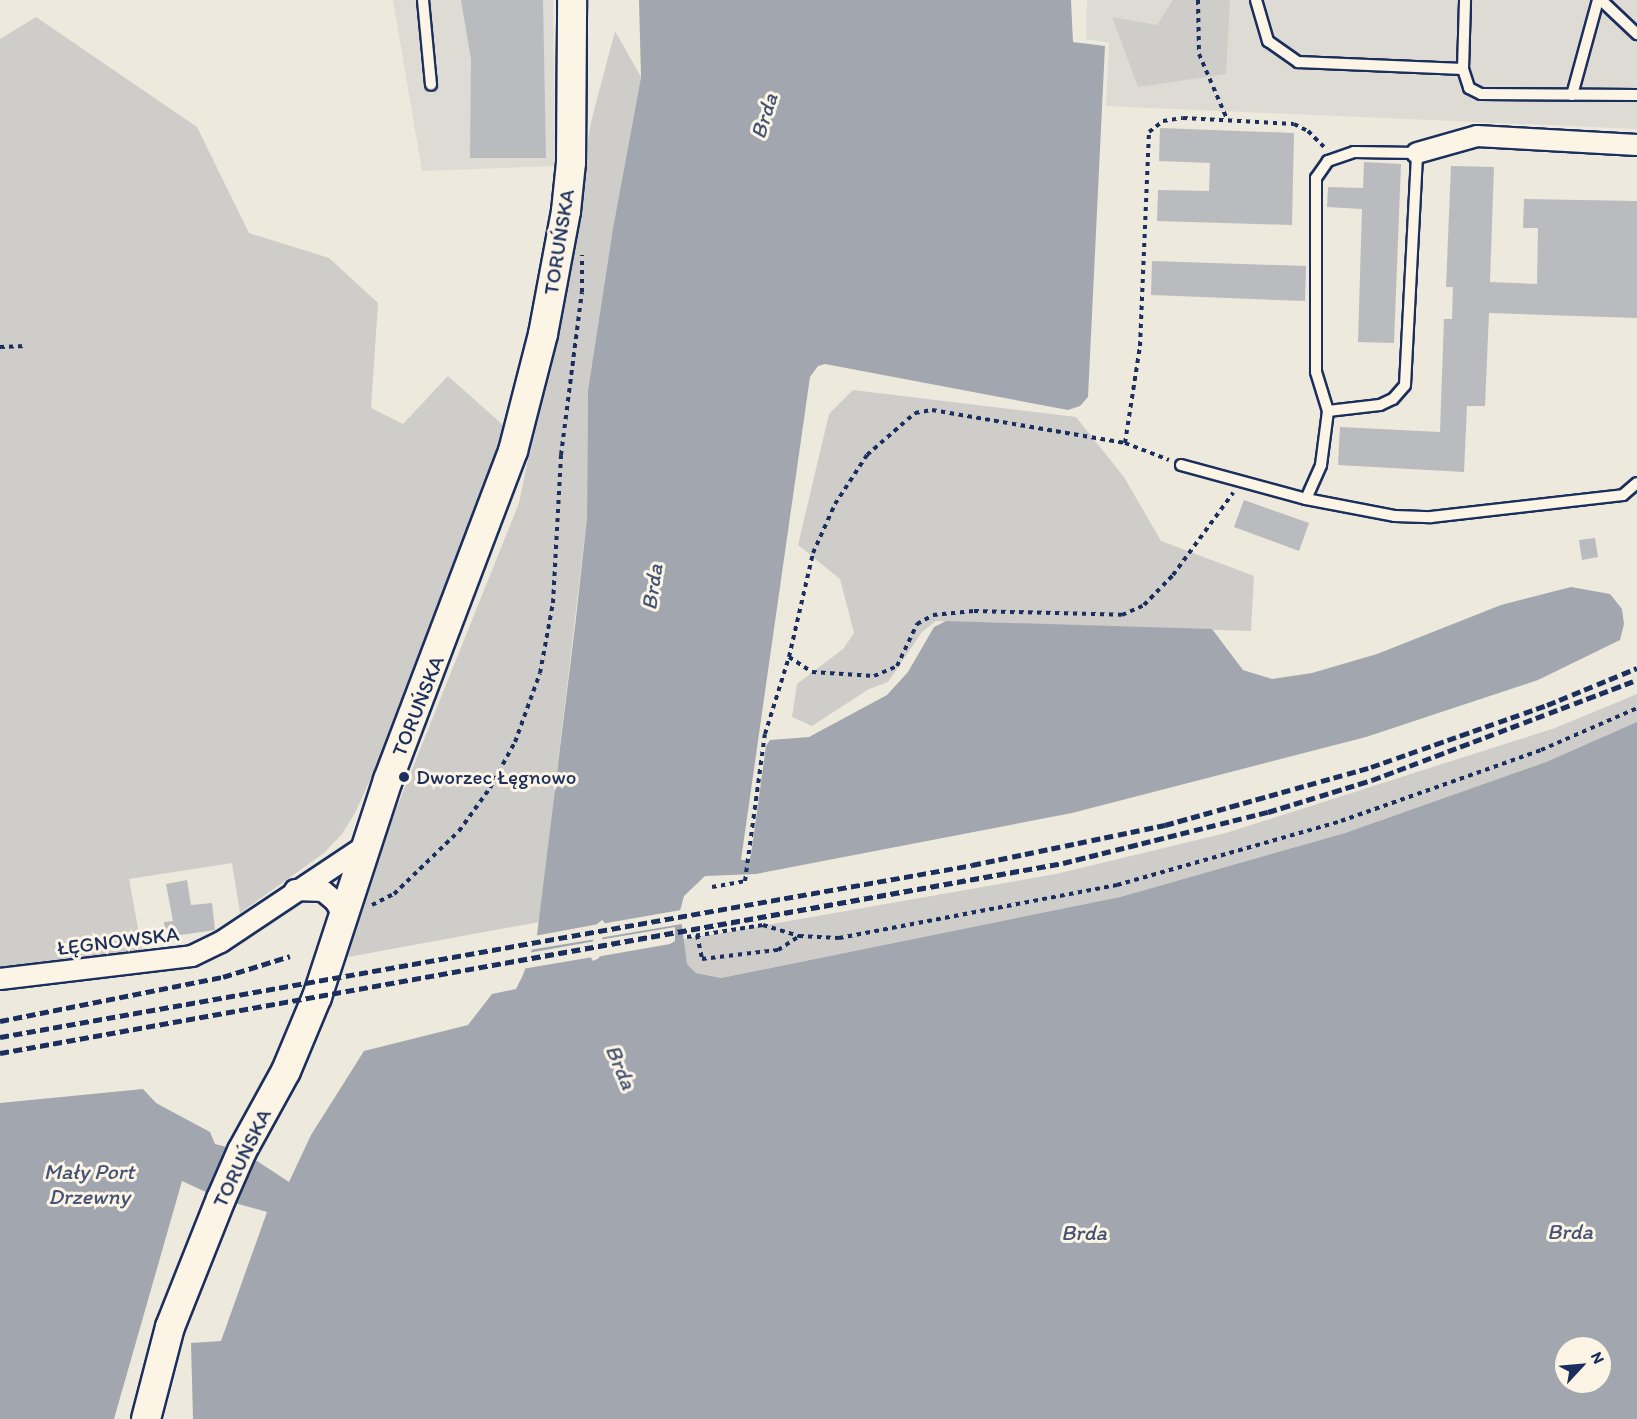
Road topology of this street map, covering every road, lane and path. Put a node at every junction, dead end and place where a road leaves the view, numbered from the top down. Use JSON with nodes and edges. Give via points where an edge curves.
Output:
{"nodes":[{"id":1,"x":423,"y":0,"type":"edge"},
{"id":2,"x":572,"y":0,"type":"edge"},
{"id":3,"x":1198,"y":0,"type":"edge"},
{"id":4,"x":1256,"y":0,"type":"edge"},
{"id":5,"x":1465,"y":0,"type":"edge"},
{"id":6,"x":1600,"y":0,"type":"edge"},
{"id":7,"x":1637,"y":34,"type":"edge"},
{"id":8,"x":1463,"y":69,"type":"junction"},
{"id":9,"x":431,"y":85,"type":"dead end"},
{"id":10,"x":1572,"y":95,"type":"junction"},
{"id":11,"x":1637,"y":95,"type":"edge"},
{"id":12,"x":1227,"y":119,"type":"junction"},
{"id":13,"x":1637,"y":145,"type":"edge"},
{"id":14,"x":1417,"y":153,"type":"junction"},
{"id":15,"x":1335,"y":158,"type":"junction"},
{"id":16,"x":580,"y":251,"type":"dead end"},
{"id":17,"x":0,"y":346,"type":"edge"},
{"id":18,"x":26,"y":346,"type":"dead end"},
{"id":19,"x":1328,"y":411,"type":"junction"},
{"id":20,"x":1125,"y":442,"type":"junction"},
{"id":21,"x":1181,"y":465,"type":"joint"},
{"id":22,"x":1240,"y":483,"type":"junction"},
{"id":23,"x":1637,"y":483,"type":"edge"},
{"id":24,"x":1306,"y":500,"type":"junction"},
{"id":25,"x":789,"y":657,"type":"junction"},
{"id":26,"x":1637,"y":708,"type":"edge"},
{"id":27,"x":365,"y":846,"type":"junction"},
{"id":28,"x":712,"y":887,"type":"dead end"},
{"id":29,"x":295,"y":891,"type":"junction"},
{"id":30,"x":343,"y":915,"type":"junction"},
{"id":31,"x":697,"y":935,"type":"junction"},
{"id":32,"x":799,"y":936,"type":"junction"},
{"id":33,"x":687,"y":937,"type":"dead end"},
{"id":34,"x":0,"y":979,"type":"edge"},
{"id":35,"x":146,"y":1419,"type":"edge"}],
"edges":[{"from":1,"to":9,"type":"lane"},
{"from":2,"to":27,"type":"street","name":"TORUŃSKA","via":[[571,163],[566,212],[529,393],[493,512]]},
{"from":3,"to":12,"type":"path","via":[[1199,54]]},
{"from":4,"to":8,"type":"lane","via":[[1268,40],[1298,62]]},
{"from":5,"to":8,"type":"lane"},
{"from":6,"to":7,"type":"lane"},
{"from":6,"to":10,"type":"lane"},
{"from":8,"to":10,"type":"lane","via":[[1469,88],[1481,94]]},
{"from":10,"to":11,"type":"lane"},
{"from":12,"to":15,"type":"path","via":[[1294,124],[1308,131]]},
{"from":12,"to":20,"type":"path","via":[[1173,119],[1155,125],[1149,132],[1140,346]]},
{"from":13,"to":14,"type":"street","via":[[1464,138]]},
{"from":14,"to":15,"type":"lane","via":[[1368,150]]},
{"from":14,"to":19,"type":"lane","via":[[1405,385],[1394,399],[1380,405]]},
{"from":15,"to":19,"type":"lane","via":[[1320,167],[1314,191],[1316,372]]},
{"from":16,"to":30,"type":"path","via":[[584,261],[582,292],[561,455],[553,603],[548,642],[531,702],[490,789],[459,831],[394,894]]},
{"from":17,"to":18,"type":"path"},
{"from":19,"to":24,"type":"lane","via":[[1321,465]]},
{"from":20,"to":21,"type":"path"},
{"from":20,"to":25,"type":"path","via":[[932,410],[915,413],[867,455],[835,504],[813,553]]},
{"from":21,"to":22,"type":"lane"},
{"from":22,"to":24,"type":"lane"},
{"from":22,"to":25,"type":"path","via":[[1173,575],[1144,605],[1122,615],[974,611],[933,615],[917,624],[897,666],[874,675],[812,672]]},
{"from":23,"to":24,"type":"lane","via":[[1623,495],[1431,517],[1395,516]]},
{"from":25,"to":28,"type":"path","via":[[765,734],[745,881]]},
{"from":26,"to":32,"type":"path","via":[[1541,750],[1341,821],[1117,885],[854,936]]},
{"from":27,"to":29,"type":"street","name":"ŁĘGNOWSKA"},
{"from":27,"to":30,"type":"street","name":"TORUŃSKA"},
{"from":29,"to":30,"type":"street","via":[[323,891],[336,901]]},
{"from":29,"to":34,"type":"street","name":"ŁĘGNOWSKA","via":[[221,942],[192,956]]},
{"from":30,"to":35,"type":"street","name":"TORUŃSKA","via":[[323,980],[286,1071],[242,1151],[170,1327]]},
{"from":31,"to":32,"type":"path","via":[[763,924]]},
{"from":31,"to":32,"type":"path","via":[[702,959],[778,950]]},
{"from":31,"to":33,"type":"path"}]}
